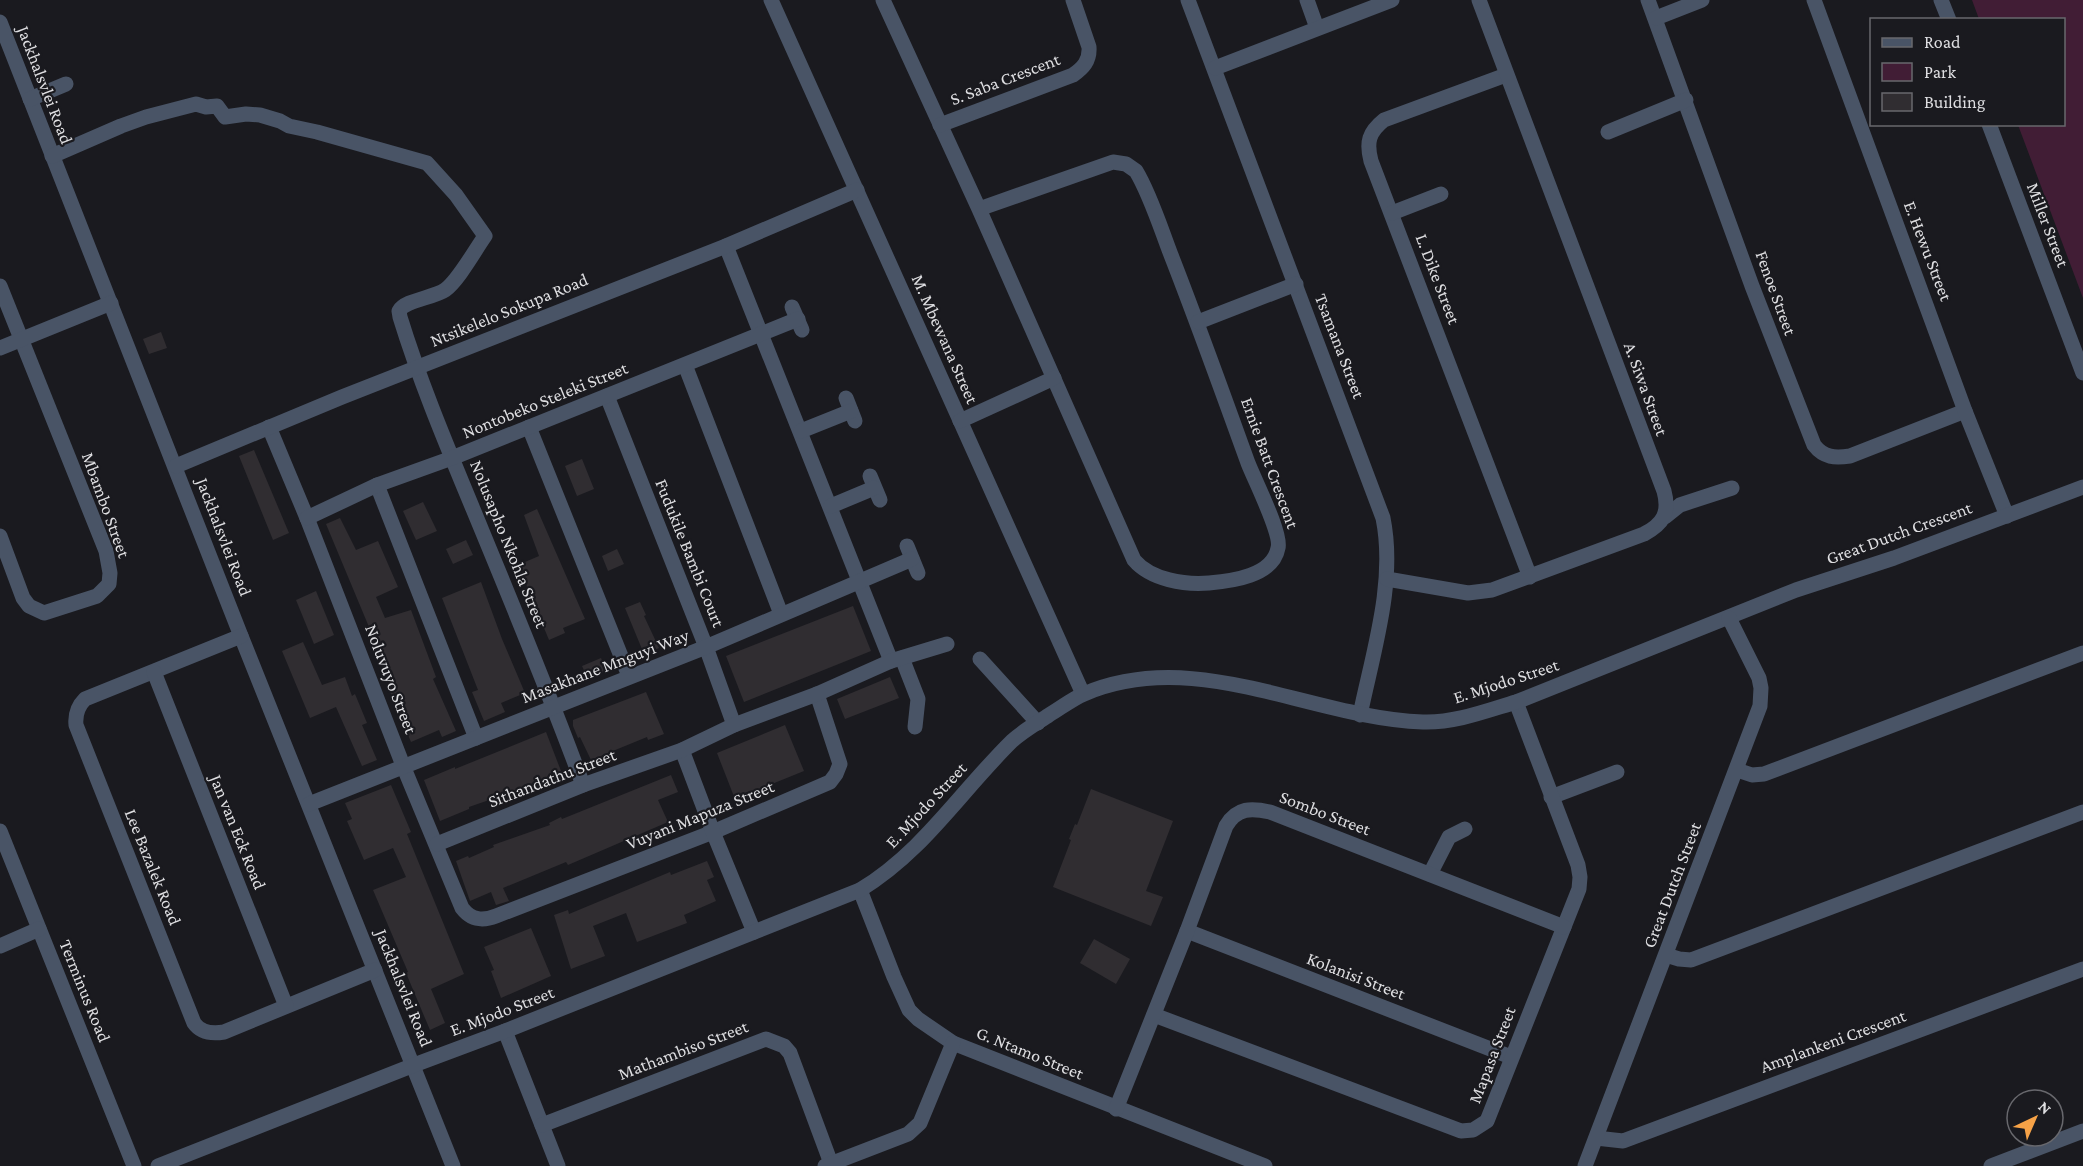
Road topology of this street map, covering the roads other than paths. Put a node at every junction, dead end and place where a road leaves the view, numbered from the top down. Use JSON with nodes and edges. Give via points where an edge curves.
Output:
{"nodes":[{"id":1,"x":771,"y":0,"type":"edge"},
{"id":2,"x":883,"y":0,"type":"edge"},
{"id":3,"x":1073,"y":0,"type":"edge"},
{"id":4,"x":1188,"y":0,"type":"edge"},
{"id":5,"x":1307,"y":0,"type":"edge"},
{"id":6,"x":1392,"y":0,"type":"edge"},
{"id":7,"x":1479,"y":0,"type":"edge"},
{"id":8,"x":1648,"y":0,"type":"edge"},
{"id":9,"x":1702,"y":0,"type":"edge"},
{"id":10,"x":1814,"y":0,"type":"edge"},
{"id":11,"x":1941,"y":0,"type":"edge"},
{"id":12,"x":1656,"y":18,"type":"junction"},
{"id":13,"x":1948,"y":18,"type":"edge"},
{"id":14,"x":0,"y":22,"type":"edge"},
{"id":15,"x":1317,"y":28,"type":"junction"},
{"id":16,"x":1215,"y":68,"type":"junction"},
{"id":17,"x":1506,"y":75,"type":"junction"},
{"id":18,"x":66,"y":84,"type":"dead end"},
{"id":19,"x":30,"y":99,"type":"junction"},
{"id":20,"x":1686,"y":100,"type":"junction"},
{"id":21,"x":940,"y":125,"type":"junction"},
{"id":22,"x":1990,"y":126,"type":"edge"},
{"id":23,"x":1608,"y":132,"type":"dead end"},
{"id":24,"x":52,"y":156,"type":"junction"},
{"id":25,"x":857,"y":190,"type":"junction"},
{"id":26,"x":1441,"y":194,"type":"dead end"},
{"id":27,"x":979,"y":209,"type":"junction"},
{"id":28,"x":1392,"y":213,"type":"junction"},
{"id":29,"x":726,"y":246,"type":"junction"},
{"id":30,"x":1296,"y":284,"type":"junction"},
{"id":31,"x":0,"y":286,"type":"edge"},
{"id":32,"x":111,"y":303,"type":"junction"},
{"id":33,"x":797,"y":319,"type":"dead end"},
{"id":34,"x":1198,"y":322,"type":"junction"},
{"id":35,"x":760,"y":334,"type":"junction"},
{"id":36,"x":21,"y":339,"type":"junction"},
{"id":37,"x":0,"y":348,"type":"edge"},
{"id":38,"x":685,"y":365,"type":"junction"},
{"id":39,"x":417,"y":368,"type":"junction"},
{"id":40,"x":2083,"y":373,"type":"edge"},
{"id":41,"x":1054,"y":378,"type":"junction"},
{"id":42,"x":607,"y":396,"type":"junction"},
{"id":43,"x":851,"y":410,"type":"dead end"},
{"id":44,"x":1965,"y":411,"type":"junction"},
{"id":45,"x":960,"y":421,"type":"junction"},
{"id":46,"x":269,"y":427,"type":"junction"},
{"id":47,"x":530,"y":427,"type":"junction"},
{"id":48,"x":801,"y":431,"type":"junction"},
{"id":49,"x":452,"y":458,"type":"junction"},
{"id":50,"x":176,"y":466,"type":"junction"},
{"id":51,"x":376,"y":485,"type":"junction"},
{"id":52,"x":2083,"y":487,"type":"edge"},
{"id":53,"x":875,"y":488,"type":"dead end"},
{"id":54,"x":1732,"y":488,"type":"dead end"},
{"id":55,"x":831,"y":506,"type":"junction"},
{"id":56,"x":2007,"y":516,"type":"junction"},
{"id":57,"x":1665,"y":517,"type":"junction"},
{"id":58,"x":307,"y":518,"type":"junction"},
{"id":59,"x":0,"y":536,"type":"edge"},
{"id":60,"x":912,"y":559,"type":"dead end"},
{"id":61,"x":1530,"y":577,"type":"junction"},
{"id":62,"x":1387,"y":579,"type":"junction"},
{"id":63,"x":858,"y":582,"type":"junction"},
{"id":64,"x":781,"y":614,"type":"junction"},
{"id":65,"x":1730,"y":618,"type":"junction"},
{"id":66,"x":241,"y":636,"type":"junction"},
{"id":67,"x":947,"y":642,"type":"dead end"},
{"id":68,"x":706,"y":647,"type":"junction"},
{"id":69,"x":2083,"y":653,"type":"edge"},
{"id":70,"x":980,"y":659,"type":"dead end"},
{"id":71,"x":897,"y":660,"type":"junction"},
{"id":72,"x":154,"y":672,"type":"junction"},
{"id":73,"x":629,"y":676,"type":"junction"},
{"id":74,"x":816,"y":694,"type":"junction"},
{"id":75,"x":1083,"y":694,"type":"junction"},
{"id":76,"x":1516,"y":702,"type":"junction"},
{"id":77,"x":554,"y":706,"type":"junction"},
{"id":78,"x":1360,"y":715,"type":"junction"},
{"id":79,"x":1038,"y":723,"type":"junction"},
{"id":80,"x":734,"y":725,"type":"junction"},
{"id":81,"x":915,"y":727,"type":"dead end"},
{"id":82,"x":476,"y":738,"type":"junction"},
{"id":83,"x":682,"y":750,"type":"junction"},
{"id":84,"x":404,"y":768,"type":"junction"},
{"id":85,"x":1737,"y":771,"type":"junction"},
{"id":86,"x":1617,"y":772,"type":"dead end"},
{"id":87,"x":583,"y":785,"type":"junction"},
{"id":88,"x":1551,"y":797,"type":"junction"},
{"id":89,"x":309,"y":804,"type":"junction"},
{"id":90,"x":2083,"y":812,"type":"edge"},
{"id":91,"x":1465,"y":829,"type":"dead end"},
{"id":92,"x":0,"y":831,"type":"edge"},
{"id":93,"x":713,"y":832,"type":"junction"},
{"id":94,"x":437,"y":844,"type":"junction"},
{"id":95,"x":1430,"y":874,"type":"junction"},
{"id":96,"x":860,"y":890,"type":"junction"},
{"id":97,"x":496,"y":916,"type":"joint"},
{"id":98,"x":1564,"y":927,"type":"junction"},
{"id":99,"x":39,"y":929,"type":"junction"},
{"id":100,"x":1187,"y":931,"type":"junction"},
{"id":101,"x":754,"y":932,"type":"junction"},
{"id":102,"x":0,"y":946,"type":"edge"},
{"id":103,"x":1666,"y":955,"type":"junction"},
{"id":104,"x":2083,"y":969,"type":"edge"},
{"id":105,"x":375,"y":970,"type":"junction"},
{"id":106,"x":286,"y":1006,"type":"junction"},
{"id":107,"x":1154,"y":1015,"type":"junction"},
{"id":108,"x":505,"y":1031,"type":"junction"},
{"id":109,"x":953,"y":1043,"type":"junction"},
{"id":110,"x":1511,"y":1057,"type":"junction"},
{"id":111,"x":414,"y":1065,"type":"junction"},
{"id":112,"x":1116,"y":1109,"type":"junction"},
{"id":113,"x":542,"y":1125,"type":"junction"},
{"id":114,"x":2083,"y":1131,"type":"edge"},
{"id":115,"x":1596,"y":1138,"type":"junction"},
{"id":116,"x":447,"y":1164,"type":"edge"},
{"id":117,"x":830,"y":1165,"type":"edge"},
{"id":118,"x":134,"y":1166,"type":"edge"},
{"id":119,"x":158,"y":1166,"type":"edge"},
{"id":120,"x":558,"y":1166,"type":"edge"},
{"id":121,"x":1264,"y":1166,"type":"edge"},
{"id":122,"x":1585,"y":1166,"type":"edge"},
{"id":123,"x":1991,"y":1166,"type":"edge"}],
"edges":[{"from":1,"to":25,"type":"street","name":"M. Mbewana Street"},
{"from":2,"to":21,"type":"street","name":"S. Saba Crescent"},
{"from":3,"to":21,"type":"street","name":"S. Saba Crescent","via":[[1089,47],[1083,68]]},
{"from":4,"to":16,"type":"street","name":"Tsamana Street"},
{"from":5,"to":15,"type":"street"},
{"from":6,"to":15,"type":"street"},
{"from":7,"to":17,"type":"street","name":"A. Siwa Street"},
{"from":8,"to":12,"type":"street","name":"Fenoe Street"},
{"from":9,"to":12,"type":"street"},
{"from":10,"to":44,"type":"street","name":"E. Hewu Street"},
{"from":11,"to":13,"type":"street"},
{"from":12,"to":20,"type":"street","name":"Fenoe Street"},
{"from":14,"to":19,"type":"street","name":"Jackhalsvlei Road"},
{"from":15,"to":16,"type":"street"},
{"from":16,"to":30,"type":"street","name":"Tsamana Street"},
{"from":17,"to":28,"type":"street","name":"L. Dike Street","via":[[1391,117],[1372,132],[1369,152]]},
{"from":17,"to":57,"type":"street","name":"A. Siwa Street","via":[[1664,491]]},
{"from":18,"to":19,"type":"street"},
{"from":19,"to":24,"type":"street","name":"Jackhalsvlei Road"},
{"from":20,"to":23,"type":"street"},
{"from":20,"to":44,"type":"street","name":"Fenoe Street","via":[[1752,286],[1818,450],[1829,457],[1850,456]]},
{"from":21,"to":27,"type":"street","name":"S. Saba Crescent"},
{"from":22,"to":40,"type":"street","name":"Miller Street"},
{"from":24,"to":32,"type":"street","name":"Jackhalsvlei Road"},
{"from":24,"to":39,"type":"street","name":"Nolusapho Nkohla Street","via":[[121,126],[196,104],[217,106],[225,117],[260,115],[427,163],[485,236],[451,284],[435,295],[404,304],[399,311]]},
{"from":25,"to":29,"type":"street","name":"Ntsikelelo Sokupa Road"},
{"from":25,"to":45,"type":"street","name":"M. Mbewana Street"},
{"from":26,"to":28,"type":"street"},
{"from":27,"to":34,"type":"street","name":"Ernie Batt Crescent","via":[[1113,162],[1126,164],[1138,176]]},
{"from":27,"to":41,"type":"street","name":"Ernie Batt Crescent"},
{"from":28,"to":61,"type":"street","name":"L. Dike Street"},
{"from":29,"to":35,"type":"street"},
{"from":29,"to":39,"type":"street","name":"Ntsikelelo Sokupa Road"},
{"from":30,"to":34,"type":"street"},
{"from":30,"to":62,"type":"street","name":"Tsamana Street","via":[[1378,500],[1387,537]]},
{"from":31,"to":36,"type":"street","name":"Mbambo Street"},
{"from":32,"to":36,"type":"street"},
{"from":32,"to":50,"type":"street","name":"Jackhalsvlei Road"},
{"from":33,"to":35,"type":"street","name":"Nontobeko Steleki Street"},
{"from":34,"to":41,"type":"street","name":"Ernie Batt Crescent","via":[[1278,540],[1278,550],[1270,562],[1248,576],[1187,582],[1154,575],[1137,564]]},
{"from":35,"to":38,"type":"street","name":"Nontobeko Steleki Street"},
{"from":35,"to":48,"type":"street"},
{"from":36,"to":37,"type":"street"},
{"from":36,"to":59,"type":"street","name":"Mbambo Street","via":[[106,551],[109,584],[96,596],[44,613],[35,610],[23,597]]},
{"from":38,"to":42,"type":"street","name":"Nontobeko Steleki Street"},
{"from":38,"to":64,"type":"street"},
{"from":39,"to":46,"type":"street","name":"Ntsikelelo Sokupa Road"},
{"from":39,"to":49,"type":"street","name":"Nolusapho Nkohla Street"},
{"from":41,"to":45,"type":"street"},
{"from":42,"to":47,"type":"street","name":"Nontobeko Steleki Street"},
{"from":42,"to":68,"type":"street","name":"Fudukile Bambi Court"},
{"from":43,"to":48,"type":"street"},
{"from":44,"to":56,"type":"street","name":"E. Hewu Street"},
{"from":45,"to":75,"type":"street","name":"M. Mbewana Street"},
{"from":46,"to":50,"type":"street","name":"Ntsikelelo Sokupa Road"},
{"from":46,"to":58,"type":"street","name":"Noluvuyo Street"},
{"from":47,"to":49,"type":"street","name":"Nontobeko Steleki Street"},
{"from":47,"to":73,"type":"street"},
{"from":48,"to":55,"type":"street"},
{"from":49,"to":51,"type":"street","name":"Nontobeko Steleki Street"},
{"from":49,"to":77,"type":"street","name":"Nolusapho Nkohla Street"},
{"from":50,"to":66,"type":"street","name":"Jackhalsvlei Road"},
{"from":51,"to":58,"type":"street","name":"Nontobeko Steleki Street"},
{"from":51,"to":82,"type":"street"},
{"from":52,"to":56,"type":"street","name":"Great Dutch Crescent"},
{"from":53,"to":55,"type":"street"},
{"from":54,"to":57,"type":"street","via":[[1680,505]]},
{"from":55,"to":63,"type":"street"},
{"from":56,"to":65,"type":"street","name":"Great Dutch Crescent","via":[[1796,590]]},
{"from":57,"to":61,"type":"street","via":[[1644,534]]},
{"from":58,"to":84,"type":"street","name":"Noluvuyo Street"},
{"from":60,"to":63,"type":"street","name":"Masakhane Mnguyi Way"},
{"from":61,"to":62,"type":"street","via":[[1492,590],[1467,593]]},
{"from":62,"to":78,"type":"street","name":"Tsamana Street"},
{"from":63,"to":64,"type":"street","name":"Masakhane Mnguyi Way"},
{"from":63,"to":71,"type":"street"},
{"from":64,"to":68,"type":"street","name":"Masakhane Mnguyi Way"},
{"from":65,"to":76,"type":"street","name":"E. Mjodo Street"},
{"from":65,"to":85,"type":"street","name":"Great Dutch Street","via":[[1761,688],[1760,706]]},
{"from":66,"to":72,"type":"street","name":"Lee Bazalek Road"},
{"from":66,"to":89,"type":"street","name":"Jackhalsvlei Road"},
{"from":67,"to":71,"type":"street","name":"Sithandathu Street"},
{"from":68,"to":73,"type":"street","name":"Masakhane Mnguyi Way"},
{"from":68,"to":80,"type":"street","name":"Fudukile Bambi Court"},
{"from":69,"to":85,"type":"street","via":[[1764,774]]},
{"from":70,"to":79,"type":"street"},
{"from":71,"to":74,"type":"street","name":"Sithandathu Street"},
{"from":71,"to":81,"type":"street","via":[[918,699]]},
{"from":72,"to":106,"type":"street","name":"Jan van Eck Road"},
{"from":72,"to":106,"type":"street","name":"Lee Bazalek Road","via":[[85,699],[76,725],[196,1026],[208,1033],[224,1032]]},
{"from":73,"to":77,"type":"street","name":"Masakhane Mnguyi Way"},
{"from":74,"to":80,"type":"street","name":"Sithandathu Street"},
{"from":74,"to":93,"type":"street","name":"Vuyani Mapuza Street","via":[[840,764],[836,774],[830,782]]},
{"from":75,"to":78,"type":"street","name":"E. Mjodo Street","via":[[1131,681],[1190,678]]},
{"from":75,"to":79,"type":"street","name":"E. Mjodo Street"},
{"from":76,"to":78,"type":"street","name":"E. Mjodo Street","via":[[1439,722]]},
{"from":76,"to":88,"type":"street","name":"Mapasa Street"},
{"from":77,"to":82,"type":"street","name":"Masakhane Mnguyi Way"},
{"from":77,"to":87,"type":"street","name":"Nolusapho Nkohla Street"},
{"from":79,"to":96,"type":"street","name":"E. Mjodo Street","via":[[1014,740],[915,848]]},
{"from":80,"to":83,"type":"street","name":"Sithandathu Street"},
{"from":82,"to":84,"type":"street","name":"Masakhane Mnguyi Way"},
{"from":83,"to":87,"type":"street","name":"Sithandathu Street"},
{"from":83,"to":93,"type":"street"},
{"from":84,"to":89,"type":"street","name":"Masakhane Mnguyi Way"},
{"from":84,"to":94,"type":"street","name":"Noluvuyo Street"},
{"from":85,"to":103,"type":"street","name":"Great Dutch Street"},
{"from":86,"to":88,"type":"street"},
{"from":87,"to":94,"type":"street","name":"Sithandathu Street"},
{"from":88,"to":98,"type":"street","name":"Mapasa Street","via":[[1580,877]]},
{"from":89,"to":105,"type":"street","name":"Jackhalsvlei Road"},
{"from":90,"to":103,"type":"street","via":[[1691,960]]},
{"from":91,"to":95,"type":"street","via":[[1449,837]]},
{"from":92,"to":99,"type":"street","name":"Terminus Road"},
{"from":93,"to":97,"type":"street","name":"Vuyani Mapuza Street"},
{"from":93,"to":101,"type":"street"},
{"from":94,"to":97,"type":"street","name":"Noluvuyo Street","via":[[462,908],[478,920]]},
{"from":95,"to":98,"type":"street","name":"Sombo Street"},
{"from":95,"to":100,"type":"street","name":"Sombo Street","via":[[1270,812],[1250,809],[1235,814],[1226,826]]},
{"from":96,"to":101,"type":"street","name":"E. Mjodo Street"},
{"from":96,"to":109,"type":"street","name":"G. Ntamo Street","via":[[909,1010]]},
{"from":98,"to":110,"type":"street","name":"Mapasa Street"},
{"from":99,"to":102,"type":"street"},
{"from":99,"to":118,"type":"street","name":"Terminus Road"},
{"from":100,"to":107,"type":"street","name":"Sombo Street"},
{"from":100,"to":110,"type":"street","name":"Kolanisi Street"},
{"from":101,"to":108,"type":"street","name":"E. Mjodo Street"},
{"from":103,"to":115,"type":"street","name":"Great Dutch Street"},
{"from":104,"to":115,"type":"street","name":"Amplankeni Crescent","via":[[1623,1141]]},
{"from":105,"to":106,"type":"street","name":"Lee Bazalek Road"},
{"from":105,"to":111,"type":"street","name":"Jackhalsvlei Road"},
{"from":107,"to":110,"type":"street","name":"Mapasa Street","via":[[1461,1131],[1473,1130],[1487,1121]]},
{"from":107,"to":112,"type":"street","name":"Sombo Street"},
{"from":108,"to":111,"type":"street","name":"E. Mjodo Street"},
{"from":108,"to":113,"type":"street"},
{"from":109,"to":112,"type":"street","name":"G. Ntamo Street"},
{"from":109,"to":117,"type":"street","via":[[914,1129]]},
{"from":111,"to":116,"type":"street","name":"Jackhalsvlei Road"},
{"from":111,"to":119,"type":"street","name":"E. Mjodo Street"},
{"from":112,"to":121,"type":"street","name":"G. Ntamo Street"},
{"from":113,"to":117,"type":"street","name":"Mathambiso Street","via":[[766,1039],[790,1053]]},
{"from":113,"to":120,"type":"street"},
{"from":114,"to":123,"type":"street"},
{"from":115,"to":122,"type":"street","name":"Great Dutch Street"}]}
